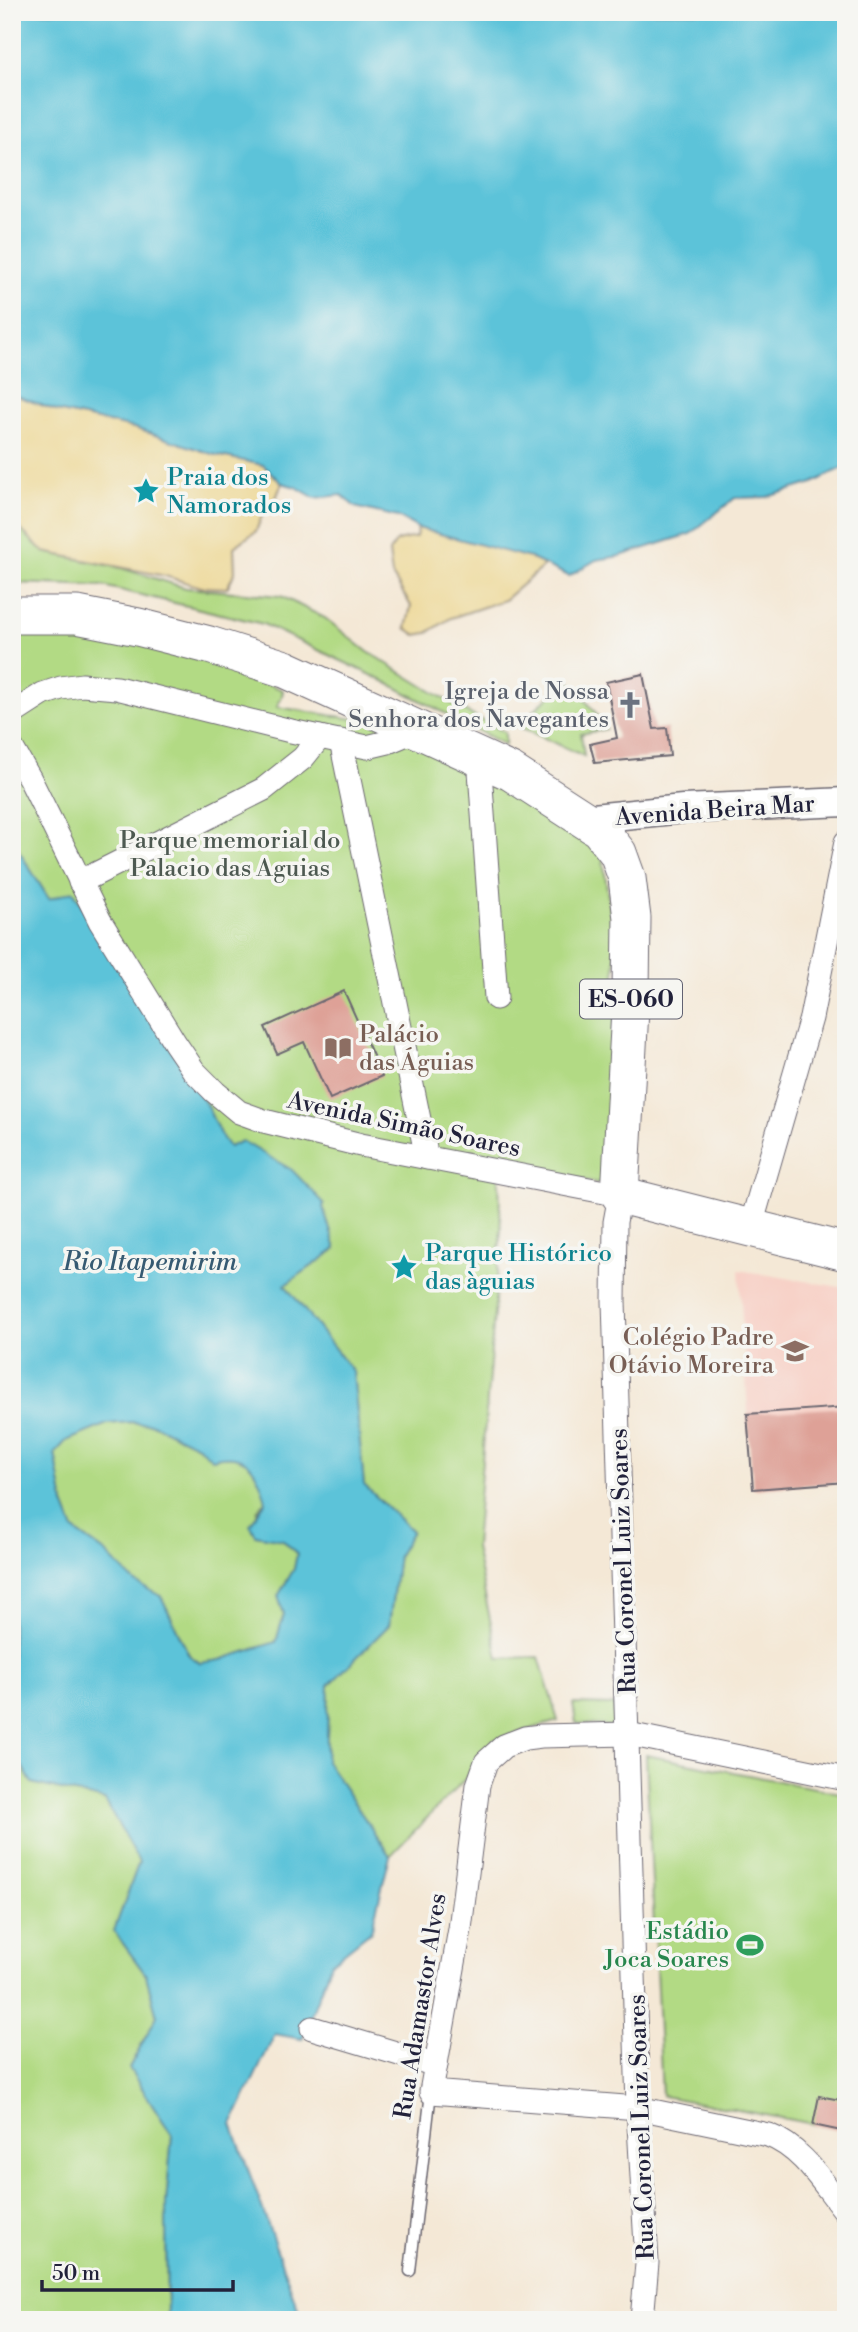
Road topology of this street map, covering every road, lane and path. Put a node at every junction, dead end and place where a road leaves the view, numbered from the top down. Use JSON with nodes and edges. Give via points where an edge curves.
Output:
{"nodes":[{"id":1,"x":12,"y":615,"type":"edge"},
{"id":2,"x":12,"y":715,"type":"edge"},
{"id":3,"x":419,"y":729,"type":"junction"},
{"id":4,"x":331,"y":739,"type":"junction"},
{"id":5,"x":12,"y":748,"type":"edge"},
{"id":6,"x":479,"y":757,"type":"junction"},
{"id":7,"x":846,"y":802,"type":"edge"},
{"id":8,"x":583,"y":818,"type":"junction"},
{"id":9,"x":846,"y":842,"type":"edge"},
{"id":10,"x":80,"y":882,"type":"junction"},
{"id":11,"x":496,"y":998,"type":"dead end"},
{"id":12,"x":427,"y":1158,"type":"junction"},
{"id":13,"x":620,"y":1195,"type":"junction"},
{"id":14,"x":750,"y":1229,"type":"junction"},
{"id":15,"x":846,"y":1252,"type":"edge"},
{"id":16,"x":628,"y":1734,"type":"junction"},
{"id":17,"x":846,"y":1779,"type":"edge"},
{"id":18,"x":312,"y":2028,"type":"dead end"},
{"id":19,"x":436,"y":2065,"type":"junction"},
{"id":20,"x":431,"y":2092,"type":"junction"},
{"id":21,"x":638,"y":2108,"type":"junction"},
{"id":22,"x":846,"y":2212,"type":"edge"},
{"id":23,"x":410,"y":2271,"type":"dead end"},
{"id":24,"x":642,"y":2320,"type":"edge"}],
"edges":[{"from":1,"to":3,"type":"main road","number":"ES-060","via":[[77,615],[209,645],[285,669]]},
{"from":2,"to":4,"type":"street","via":[[43,694],[82,685],[117,688]]},
{"from":3,"to":4,"type":"street","via":[[367,747]]},
{"from":3,"to":6,"type":"main road","number":"ES-060"},
{"from":4,"to":10,"type":"street","via":[[264,789]]},
{"from":4,"to":12,"type":"street"},
{"from":5,"to":10,"type":"street","name":"Avenida Simão Soares"},
{"from":6,"to":8,"type":"main road","number":"ES-060"},
{"from":6,"to":11,"type":"street"},
{"from":7,"to":8,"type":"street","name":"Avenida Beira Mar"},
{"from":8,"to":13,"type":"main road","name":"Rua Coronel Luiz Soares","number":"ES-060","via":[[604,834],[618,853],[632,918]]},
{"from":9,"to":14,"type":"street","via":[[811,1018]]},
{"from":10,"to":12,"type":"street","name":"Avenida Simão Soares","via":[[194,1071],[239,1112]]},
{"from":12,"to":13,"type":"street","name":"Avenida Simão Soares"},
{"from":13,"to":14,"type":"main road"},
{"from":13,"to":16,"type":"street","name":"Rua Coronel Luiz Soares","via":[[614,1301]]},
{"from":14,"to":15,"type":"main road"},
{"from":16,"to":17,"type":"street"},
{"from":16,"to":19,"type":"street","name":"Rua Adamastor Alves","via":[[525,1738],[504,1746],[486,1762],[475,1797],[460,1929]]},
{"from":16,"to":21,"type":"street","name":"Rua Coronel Luiz Soares"},
{"from":18,"to":19,"type":"street"},
{"from":19,"to":20,"type":"street","name":"Rua Adamastor Alves"},
{"from":20,"to":21,"type":"street"},
{"from":20,"to":23,"type":"lane","name":"Rua Adamastor Alves"},
{"from":21,"to":22,"type":"street","via":[[783,2141]]},
{"from":21,"to":24,"type":"street","name":"Rua Coronel Luiz Soares","via":[[647,2263]]}]}
